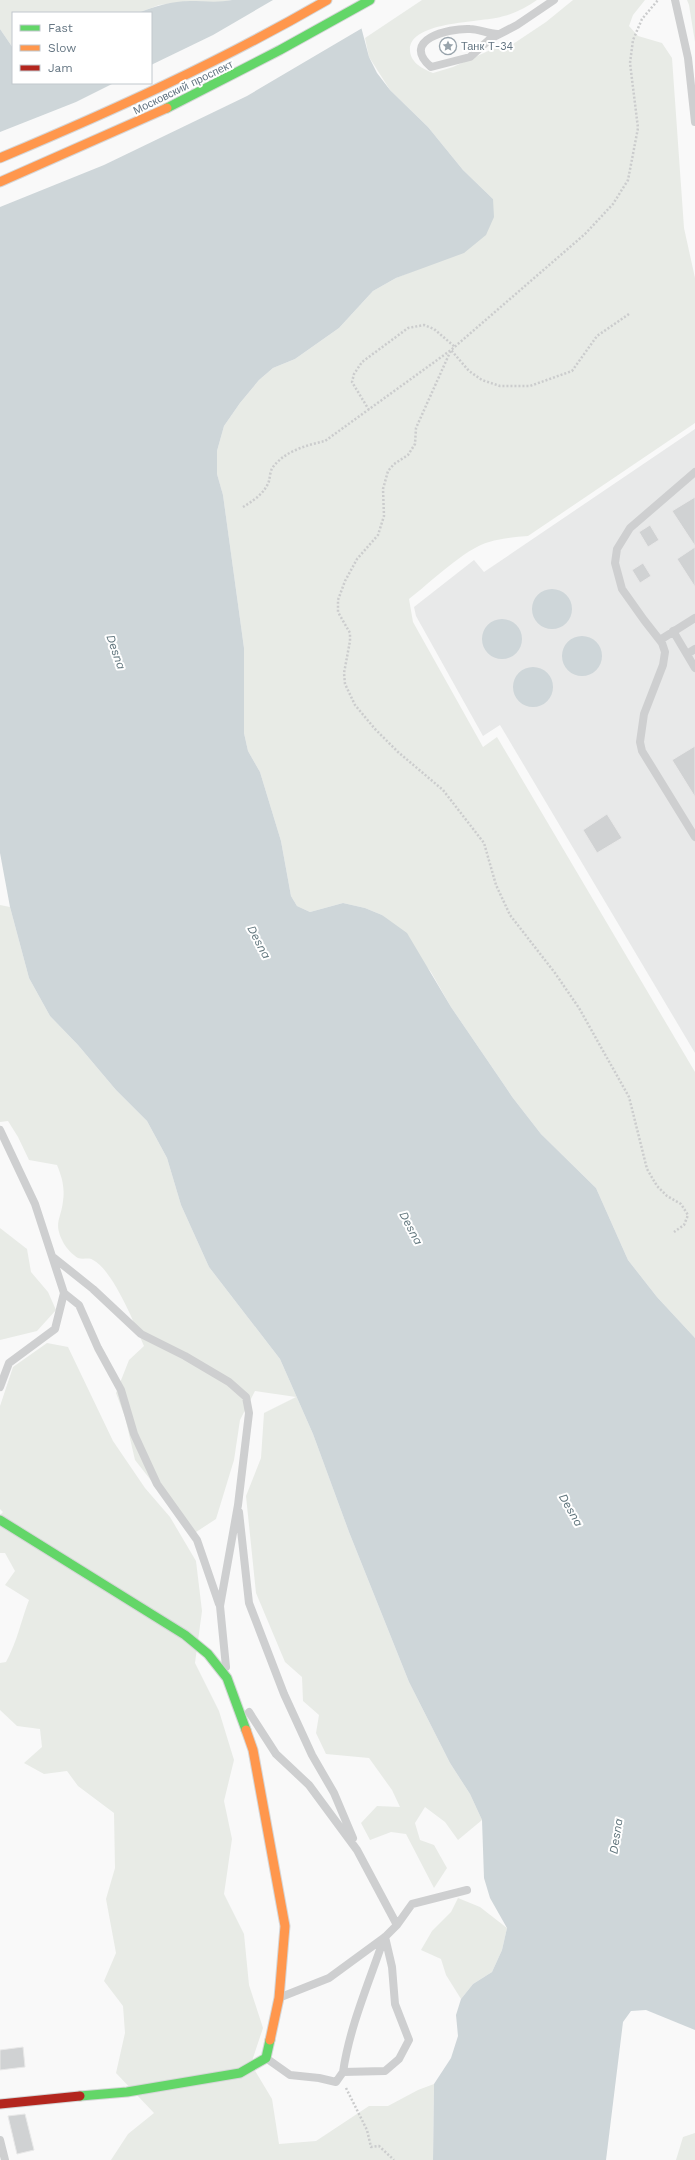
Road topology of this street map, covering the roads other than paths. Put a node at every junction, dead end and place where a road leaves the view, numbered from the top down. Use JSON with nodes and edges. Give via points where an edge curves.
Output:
{"nodes":[{"id":1,"x":327,"y":0,"type":"edge"},
{"id":2,"x":370,"y":0,"type":"edge"},
{"id":3,"x":554,"y":0,"type":"edge"},
{"id":4,"x":676,"y":0,"type":"edge"},
{"id":5,"x":498,"y":34,"type":"junction"},
{"id":6,"x":695,"y":122,"type":"edge"},
{"id":7,"x":0,"y":158,"type":"edge"},
{"id":8,"x":0,"y":182,"type":"edge"},
{"id":9,"x":695,"y":472,"type":"edge"},
{"id":10,"x":695,"y":618,"type":"edge"},
{"id":11,"x":673,"y":631,"type":"junction"},
{"id":12,"x":660,"y":640,"type":"junction"},
{"id":13,"x":695,"y":649,"type":"edge"},
{"id":14,"x":687,"y":654,"type":"junction"},
{"id":15,"x":695,"y":668,"type":"edge"},
{"id":16,"x":695,"y":837,"type":"edge"},
{"id":17,"x":0,"y":1130,"type":"edge"},
{"id":18,"x":53,"y":1257,"type":"junction"},
{"id":19,"x":64,"y":1293,"type":"junction"},
{"id":20,"x":0,"y":1387,"type":"edge"},
{"id":21,"x":238,"y":1505,"type":"junction"},
{"id":22,"x":0,"y":1520,"type":"edge"},
{"id":23,"x":220,"y":1606,"type":"junction"},
{"id":24,"x":227,"y":1678,"type":"junction"},
{"id":25,"x":357,"y":1850,"type":"junction"},
{"id":26,"x":467,"y":1890,"type":"dead end"},
{"id":27,"x":397,"y":1925,"type":"junction"},
{"id":28,"x":385,"y":1937,"type":"junction"},
{"id":29,"x":279,"y":1998,"type":"junction"},
{"id":30,"x":266,"y":2058,"type":"junction"},
{"id":31,"x":344,"y":2072,"type":"junction"},
{"id":32,"x":0,"y":2104,"type":"edge"},
{"id":33,"x":0,"y":2140,"type":"edge"},
{"id":34,"x":5,"y":2160,"type":"edge"}],
"edges":[{"from":1,"to":7,"type":"street","name":"Московский проспект","via":[[196,71]]},
{"from":2,"to":8,"type":"street","name":"Московский проспект","via":[[245,69],[136,123]]},
{"from":3,"to":5,"type":"lane","via":[[517,25]]},
{"from":4,"to":6,"type":"lane","via":[[688,58]]},
{"from":5,"to":5,"type":"lane","via":[[464,29],[432,35],[421,46],[421,55],[431,67],[437,67],[470,57]]},
{"from":9,"to":12,"type":"lane","via":[[630,528],[617,549],[615,563],[622,589]]},
{"from":10,"to":11,"type":"lane"},
{"from":11,"to":12,"type":"lane"},
{"from":11,"to":14,"type":"lane"},
{"from":12,"to":16,"type":"lane","via":[[665,652],[663,664],[644,714],[640,742],[651,768]]},
{"from":13,"to":14,"type":"lane"},
{"from":14,"to":15,"type":"lane"},
{"from":17,"to":18,"type":"lane","via":[[35,1204]]},
{"from":18,"to":19,"type":"lane"},
{"from":18,"to":21,"type":"lane","via":[[93,1289],[141,1334],[228,1382],[246,1397],[249,1414]]},
{"from":19,"to":20,"type":"lane","via":[[55,1329],[9,1363]]},
{"from":19,"to":23,"type":"lane","via":[[79,1304],[98,1348],[121,1390],[134,1434],[157,1484],[197,1540]]},
{"from":21,"to":23,"type":"lane"},
{"from":21,"to":25,"type":"lane","via":[[249,1602],[284,1694],[312,1755],[334,1793]]},
{"from":22,"to":24,"type":"street","via":[[185,1635],[208,1654]]},
{"from":23,"to":24,"type":"lane"},
{"from":24,"to":25,"type":"lane","via":[[276,1754],[310,1785]]},
{"from":24,"to":29,"type":"street","via":[[253,1750],[285,1926]]},
{"from":25,"to":27,"type":"lane"},
{"from":26,"to":27,"type":"lane","via":[[412,1904]]},
{"from":27,"to":28,"type":"lane"},
{"from":28,"to":29,"type":"lane","via":[[329,1978]]},
{"from":28,"to":31,"type":"lane","via":[[357,2010],[347,2044]]},
{"from":28,"to":31,"type":"lane","via":[[392,1968],[395,2004],[409,2040],[399,2058],[385,2071]]},
{"from":29,"to":30,"type":"street"},
{"from":30,"to":31,"type":"lane","via":[[290,2075],[336,2082]]},
{"from":30,"to":32,"type":"street","via":[[240,2073],[127,2092]]},
{"from":33,"to":34,"type":"lane"}]}
